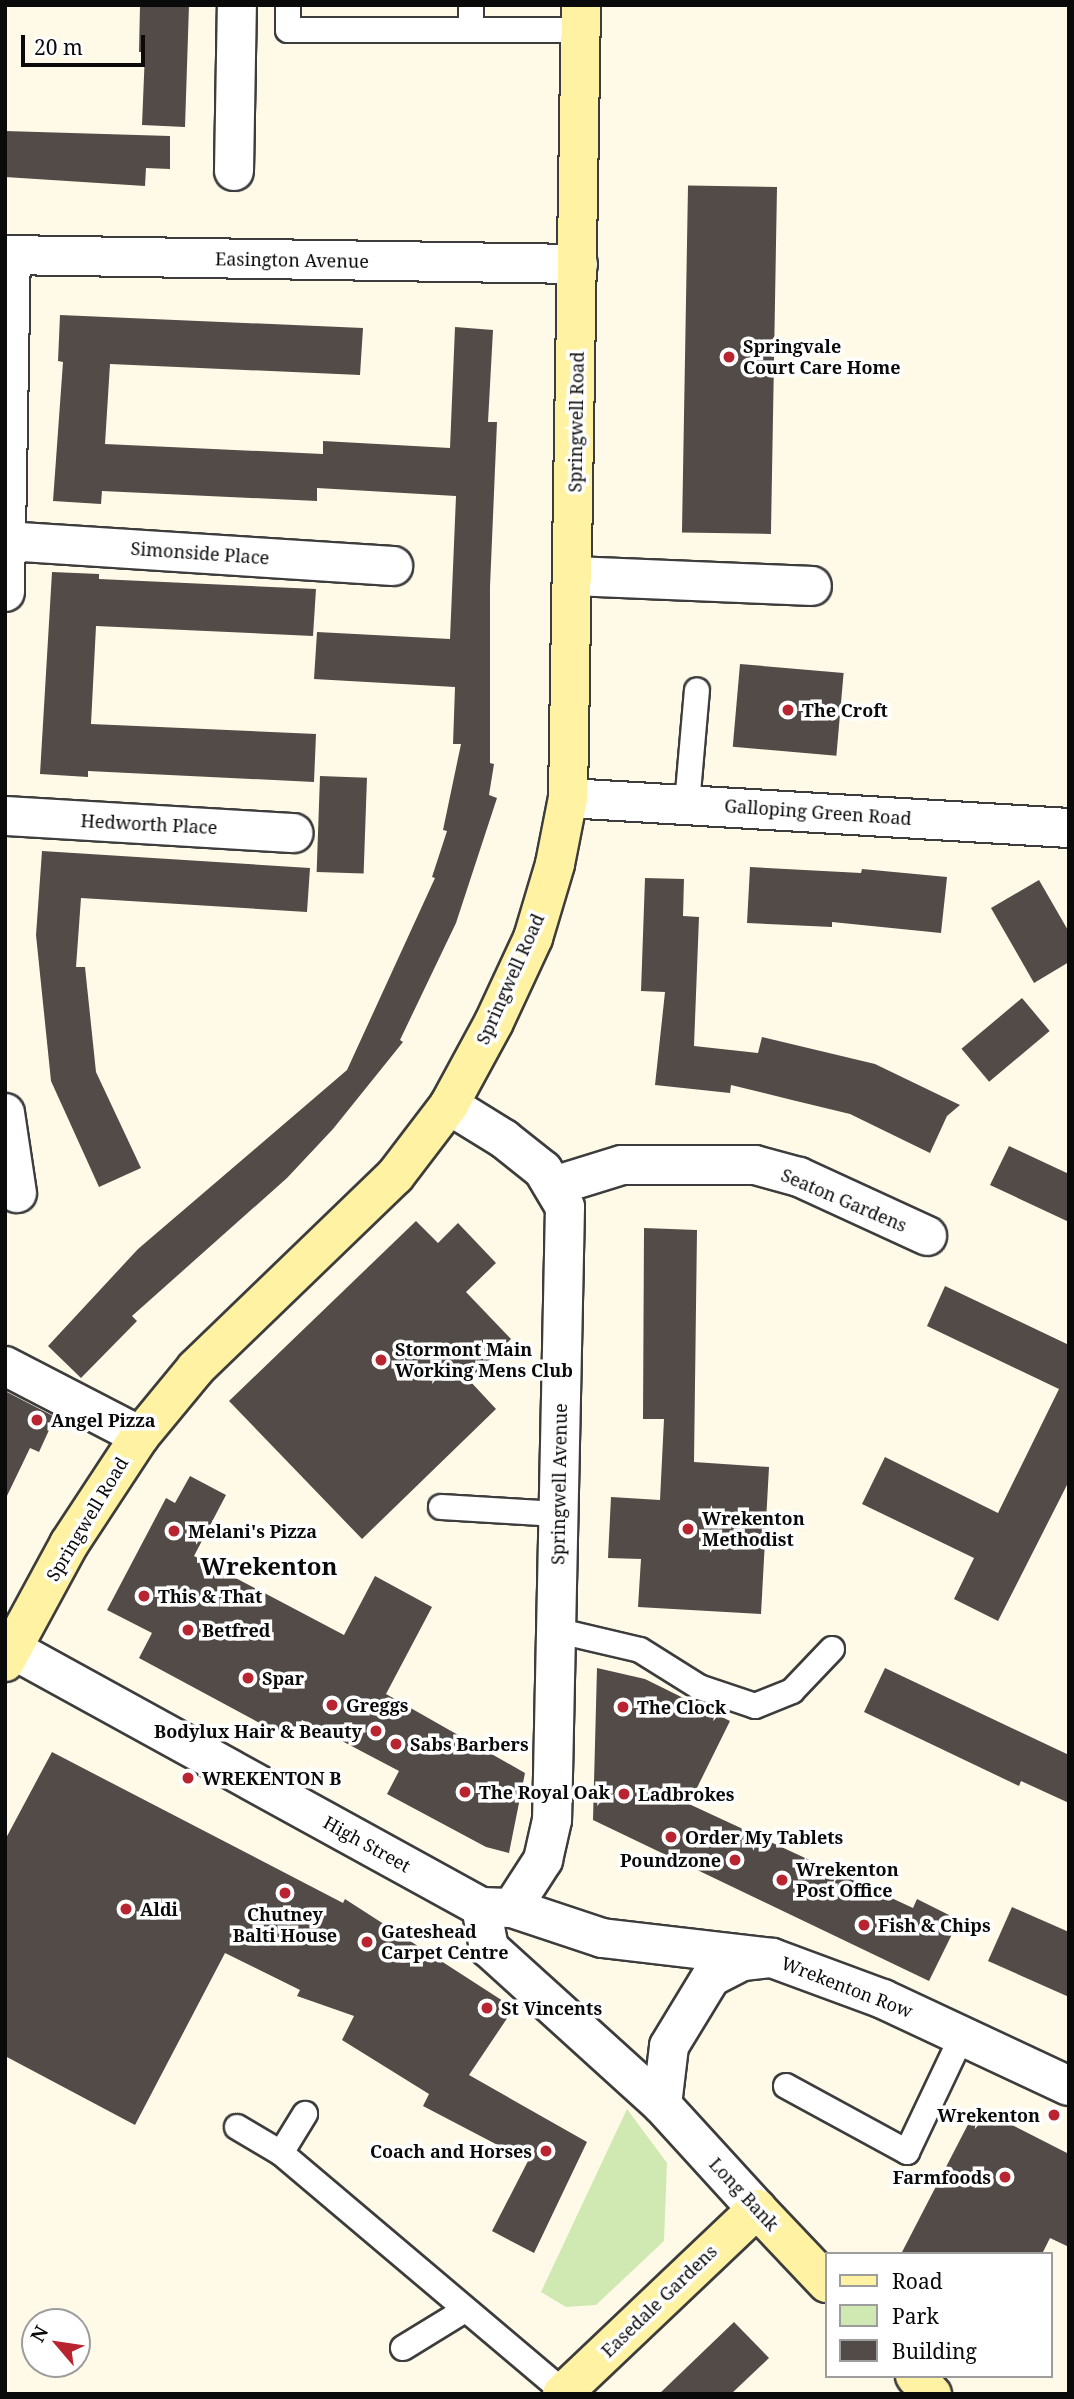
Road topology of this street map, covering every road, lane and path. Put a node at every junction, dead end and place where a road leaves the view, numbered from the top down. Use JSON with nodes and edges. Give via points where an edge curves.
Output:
{"nodes":[{"id":1,"x":237,"y":5,"type":"edge"},
{"id":2,"x":288,"y":5,"type":"edge"},
{"id":3,"x":471,"y":17,"type":"edge"},
{"id":4,"x":581,"y":18,"type":"edge"},
{"id":5,"x":234,"y":171,"type":"dead end"},
{"id":6,"x":8,"y":255,"type":"edge"},
{"id":7,"x":578,"y":264,"type":"junction"},
{"id":8,"x":6,"y":519,"type":"edge"},
{"id":9,"x":393,"y":566,"type":"dead end"},
{"id":10,"x":574,"y":576,"type":"junction"},
{"id":11,"x":812,"y":586,"type":"dead end"},
{"id":12,"x":5,"y":592,"type":"edge"},
{"id":13,"x":697,"y":690,"type":"dead end"},
{"id":14,"x":568,"y":798,"type":"junction"},
{"id":15,"x":687,"y":804,"type":"junction"},
{"id":16,"x":5,"y":816,"type":"edge"},
{"id":17,"x":1069,"y":828,"type":"edge"},
{"id":18,"x":293,"y":833,"type":"dead end"},
{"id":19,"x":449,"y":1105,"type":"junction"},
{"id":20,"x":5,"y":1113,"type":"edge"},
{"id":21,"x":554,"y":1186,"type":"junction"},
{"id":22,"x":17,"y":1194,"type":"dead end"},
{"id":23,"x":927,"y":1236,"type":"dead end"},
{"id":24,"x":5,"y":1366,"type":"edge"},
{"id":25,"x":140,"y":1436,"type":"junction"},
{"id":26,"x":441,"y":1507,"type":"dead end"},
{"id":27,"x":558,"y":1514,"type":"junction"},
{"id":28,"x":555,"y":1630,"type":"junction"},
{"id":29,"x":832,"y":1649,"type":"dead end"},
{"id":30,"x":7,"y":1652,"type":"edge"},
{"id":31,"x":496,"y":1907,"type":"junction"},
{"id":32,"x":772,"y":1958,"type":"junction"},
{"id":33,"x":962,"y":2036,"type":"junction"},
{"id":34,"x":786,"y":2086,"type":"dead end"},
{"id":35,"x":1069,"y":2086,"type":"edge"},
{"id":36,"x":662,"y":2105,"type":"junction"},
{"id":37,"x":305,"y":2114,"type":"dead end"},
{"id":38,"x":237,"y":2127,"type":"dead end"},
{"id":39,"x":281,"y":2153,"type":"junction"},
{"id":40,"x":757,"y":2209,"type":"junction"},
{"id":41,"x":825,"y":2281,"type":"edge"},
{"id":42,"x":465,"y":2310,"type":"junction"},
{"id":43,"x":403,"y":2348,"type":"dead end"},
{"id":44,"x":917,"y":2378,"type":"edge"},
{"id":45,"x":563,"y":2393,"type":"edge"},
{"id":46,"x":932,"y":2394,"type":"edge"}],
"edges":[{"from":1,"to":5,"type":"street"},
{"from":2,"to":3,"type":"lane","via":[[288,30]]},
{"from":3,"to":4,"type":"lane"},
{"from":4,"to":7,"type":"main road","name":"Springwell Road"},
{"from":6,"to":7,"type":"street","name":"Easington Avenue"},
{"from":6,"to":8,"type":"street"},
{"from":7,"to":10,"type":"main road","name":"Springwell Road"},
{"from":8,"to":9,"type":"street","name":"Simonside Place"},
{"from":8,"to":12,"type":"street"},
{"from":10,"to":11,"type":"street"},
{"from":10,"to":14,"type":"main road","name":"Springwell Road"},
{"from":13,"to":15,"type":"lane"},
{"from":14,"to":15,"type":"street","name":"Galloping Green Road"},
{"from":14,"to":19,"type":"main road","name":"Springwell Road","via":[[533,938]]},
{"from":15,"to":17,"type":"street","name":"Galloping Green Road"},
{"from":16,"to":18,"type":"street","name":"Hedworth Place"},
{"from":19,"to":21,"type":"street","name":"Springwell Avenue","via":[[504,1139],[543,1170]]},
{"from":19,"to":25,"type":"main road","name":"Springwell Road","via":[[395,1176],[196,1368]]},
{"from":20,"to":22,"type":"street"},
{"from":21,"to":23,"type":"street","name":"Seaton Gardens","via":[[622,1165],[755,1165],[799,1177]]},
{"from":21,"to":27,"type":"street","name":"Springwell Avenue","via":[[565,1207]]},
{"from":24,"to":25,"type":"street"},
{"from":25,"to":30,"type":"main road","name":"Springwell Road","via":[[69,1544]]},
{"from":26,"to":27,"type":"lane"},
{"from":27,"to":28,"type":"street","name":"Springwell Avenue"},
{"from":28,"to":29,"type":"lane","via":[[640,1650],[699,1687],[755,1706],[792,1690]]},
{"from":28,"to":31,"type":"street","name":"Springwell Avenue","via":[[552,1820],[543,1860]]},
{"from":30,"to":31,"type":"street","name":"High Street"},
{"from":31,"to":32,"type":"street","name":"High Street","via":[[602,1938]]},
{"from":31,"to":36,"type":"street","via":[[489,1948]]},
{"from":32,"to":33,"type":"street","name":"Wrekenton Row","via":[[883,1999]]},
{"from":32,"to":36,"type":"street","name":"Wrekenton Row","via":[[743,1961],[711,1977],[669,2046]]},
{"from":33,"to":34,"type":"lane","via":[[907,2152]]},
{"from":33,"to":35,"type":"street","name":"Wrekenton Row"},
{"from":36,"to":40,"type":"street","name":"Long Bank"},
{"from":37,"to":39,"type":"lane"},
{"from":38,"to":39,"type":"lane"},
{"from":39,"to":42,"type":"lane"},
{"from":40,"to":41,"type":"main road","name":"Long Bank"},
{"from":40,"to":45,"type":"main road","name":"Easedale Gardens"},
{"from":42,"to":43,"type":"lane"},
{"from":42,"to":45,"type":"lane"},
{"from":44,"to":46,"type":"main road"}]}
